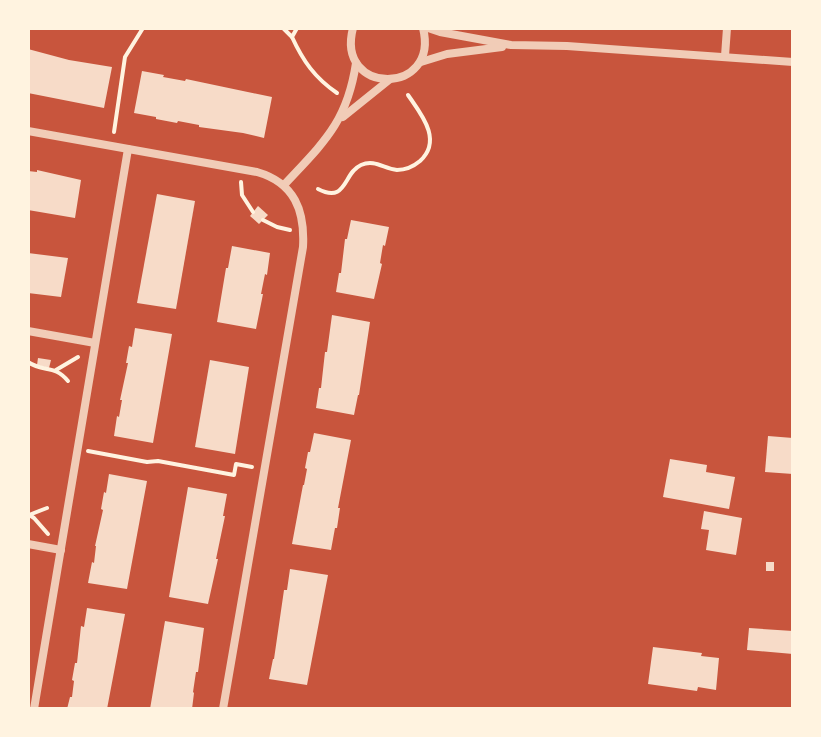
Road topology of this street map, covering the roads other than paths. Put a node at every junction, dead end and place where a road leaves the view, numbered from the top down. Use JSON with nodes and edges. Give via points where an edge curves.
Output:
{"nodes":[{"id":1,"x":353,"y":28,"type":"edge"},
{"id":2,"x":426,"y":28,"type":"edge"},
{"id":3,"x":727,"y":28,"type":"edge"},
{"id":4,"x":511,"y":45,"type":"junction"},
{"id":5,"x":725,"y":56,"type":"junction"},
{"id":6,"x":421,"y":62,"type":"junction"},
{"id":7,"x":793,"y":62,"type":"edge"},
{"id":8,"x":356,"y":63,"type":"junction"},
{"id":9,"x":389,"y":80,"type":"junction"},
{"id":10,"x":339,"y":120,"type":"junction"},
{"id":11,"x":28,"y":131,"type":"edge"},
{"id":12,"x":128,"y":149,"type":"junction"},
{"id":13,"x":284,"y":185,"type":"junction"},
{"id":14,"x":28,"y":331,"type":"edge"},
{"id":15,"x":95,"y":343,"type":"junction"},
{"id":16,"x":28,"y":544,"type":"edge"},
{"id":17,"x":61,"y":550,"type":"junction"},
{"id":18,"x":34,"y":709,"type":"edge"},
{"id":19,"x":223,"y":709,"type":"edge"}],
"edges":[{"from":1,"to":8,"type":"street"},
{"from":2,"to":4,"type":"street"},
{"from":2,"to":6,"type":"street"},
{"from":3,"to":5,"type":"street"},
{"from":4,"to":5,"type":"street"},
{"from":4,"to":6,"type":"street"},
{"from":5,"to":7,"type":"street"},
{"from":6,"to":9,"type":"street","via":[[412,72]]},
{"from":8,"to":9,"type":"street","via":[[370,76]]},
{"from":8,"to":10,"type":"street"},
{"from":9,"to":10,"type":"street"},
{"from":10,"to":13,"type":"street"},
{"from":11,"to":12,"type":"street"},
{"from":12,"to":13,"type":"street","via":[[257,172]]},
{"from":12,"to":15,"type":"street"},
{"from":13,"to":19,"type":"street","via":[[302,220],[303,247]]},
{"from":14,"to":15,"type":"street"},
{"from":15,"to":17,"type":"street"},
{"from":16,"to":17,"type":"street"},
{"from":17,"to":18,"type":"street"}]}
